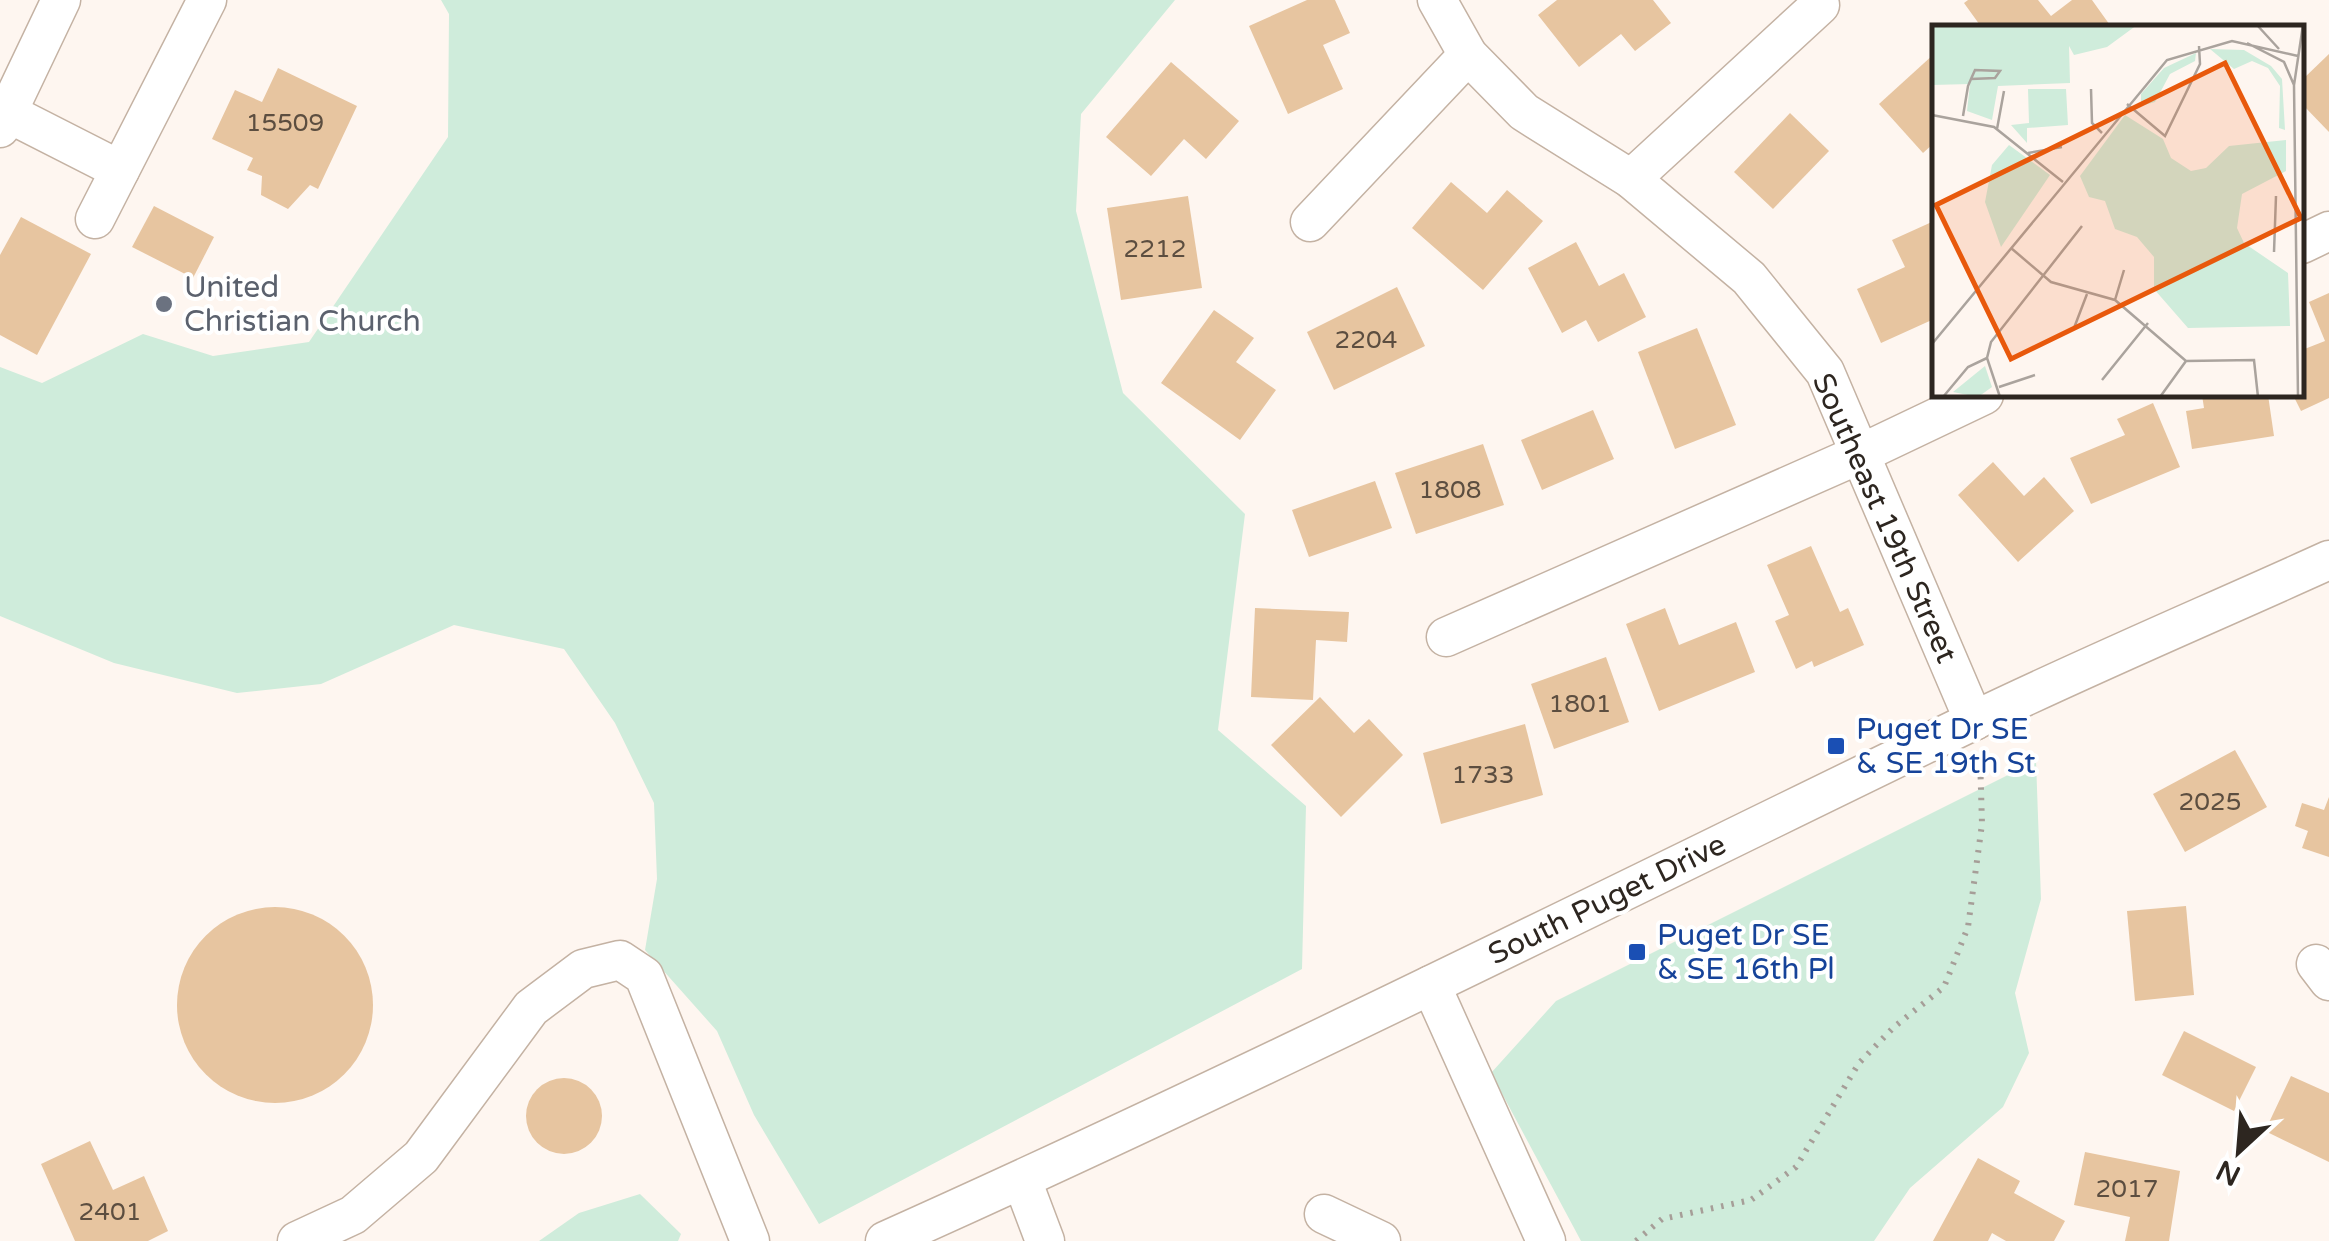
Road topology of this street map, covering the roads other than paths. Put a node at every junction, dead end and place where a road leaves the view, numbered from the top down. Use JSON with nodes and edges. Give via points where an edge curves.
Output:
{"nodes":[{"id":1,"x":60,"y":0,"type":"edge"},
{"id":2,"x":208,"y":0,"type":"edge"},
{"id":3,"x":1438,"y":0,"type":"edge"},
{"id":4,"x":1820,"y":5,"type":"dead end"},
{"id":5,"x":1468,"y":56,"type":"junction"},
{"id":6,"x":4,"y":120,"type":"edge"},
{"id":7,"x":120,"y":170,"type":"junction"},
{"id":8,"x":1631,"y":178,"type":"junction"},
{"id":9,"x":96,"y":218,"type":"dead end"},
{"id":10,"x":1310,"y":222,"type":"dead end"},
{"id":11,"x":2329,"y":231,"type":"edge"},
{"id":12,"x":2304,"y":243,"type":"edge"},
{"id":13,"x":1978,"y":398,"type":"edge"},
{"id":14,"x":1858,"y":455,"type":"junction"},
{"id":15,"x":2329,"y":560,"type":"edge"},
{"id":16,"x":1446,"y":636,"type":"dead end"},
{"id":17,"x":1974,"y":720,"type":"junction"},
{"id":18,"x":1431,"y":985,"type":"junction"},
{"id":19,"x":1022,"y":1180,"type":"junction"},
{"id":20,"x":1324,"y":1214,"type":"dead end"},
{"id":21,"x":296,"y":1241,"type":"edge"},
{"id":22,"x":750,"y":1241,"type":"edge"},
{"id":23,"x":886,"y":1241,"type":"edge"},
{"id":24,"x":1045,"y":1241,"type":"edge"},
{"id":25,"x":1381,"y":1241,"type":"edge"},
{"id":26,"x":1546,"y":1241,"type":"edge"}],
"edges":[{"from":1,"to":6,"type":"street"},
{"from":2,"to":7,"type":"street"},
{"from":3,"to":5,"type":"street","name":"Southeast 19th Street"},
{"from":4,"to":8,"type":"street"},
{"from":5,"to":8,"type":"street","name":"Southeast 19th Street","via":[[1524,112]]},
{"from":5,"to":10,"type":"street"},
{"from":6,"to":7,"type":"street"},
{"from":7,"to":9,"type":"street"},
{"from":8,"to":14,"type":"street","name":"Southeast 19th Street","via":[[1749,278],[1825,372]]},
{"from":11,"to":12,"type":"street"},
{"from":13,"to":14,"type":"street"},
{"from":14,"to":16,"type":"street"},
{"from":14,"to":17,"type":"street","name":"Southeast 19th Street"},
{"from":15,"to":17,"type":"street","name":"South Puget Drive"},
{"from":17,"to":18,"type":"street","name":"South Puget Drive"},
{"from":18,"to":19,"type":"street","name":"South Puget Drive"},
{"from":18,"to":26,"type":"street"},
{"from":19,"to":23,"type":"street","name":"South Puget Drive"},
{"from":19,"to":24,"type":"street"},
{"from":20,"to":25,"type":"street"},
{"from":21,"to":22,"type":"street","via":[[353,1215],[421,1157],[531,1008],[583,969],[620,960],[644,976]]}]}
